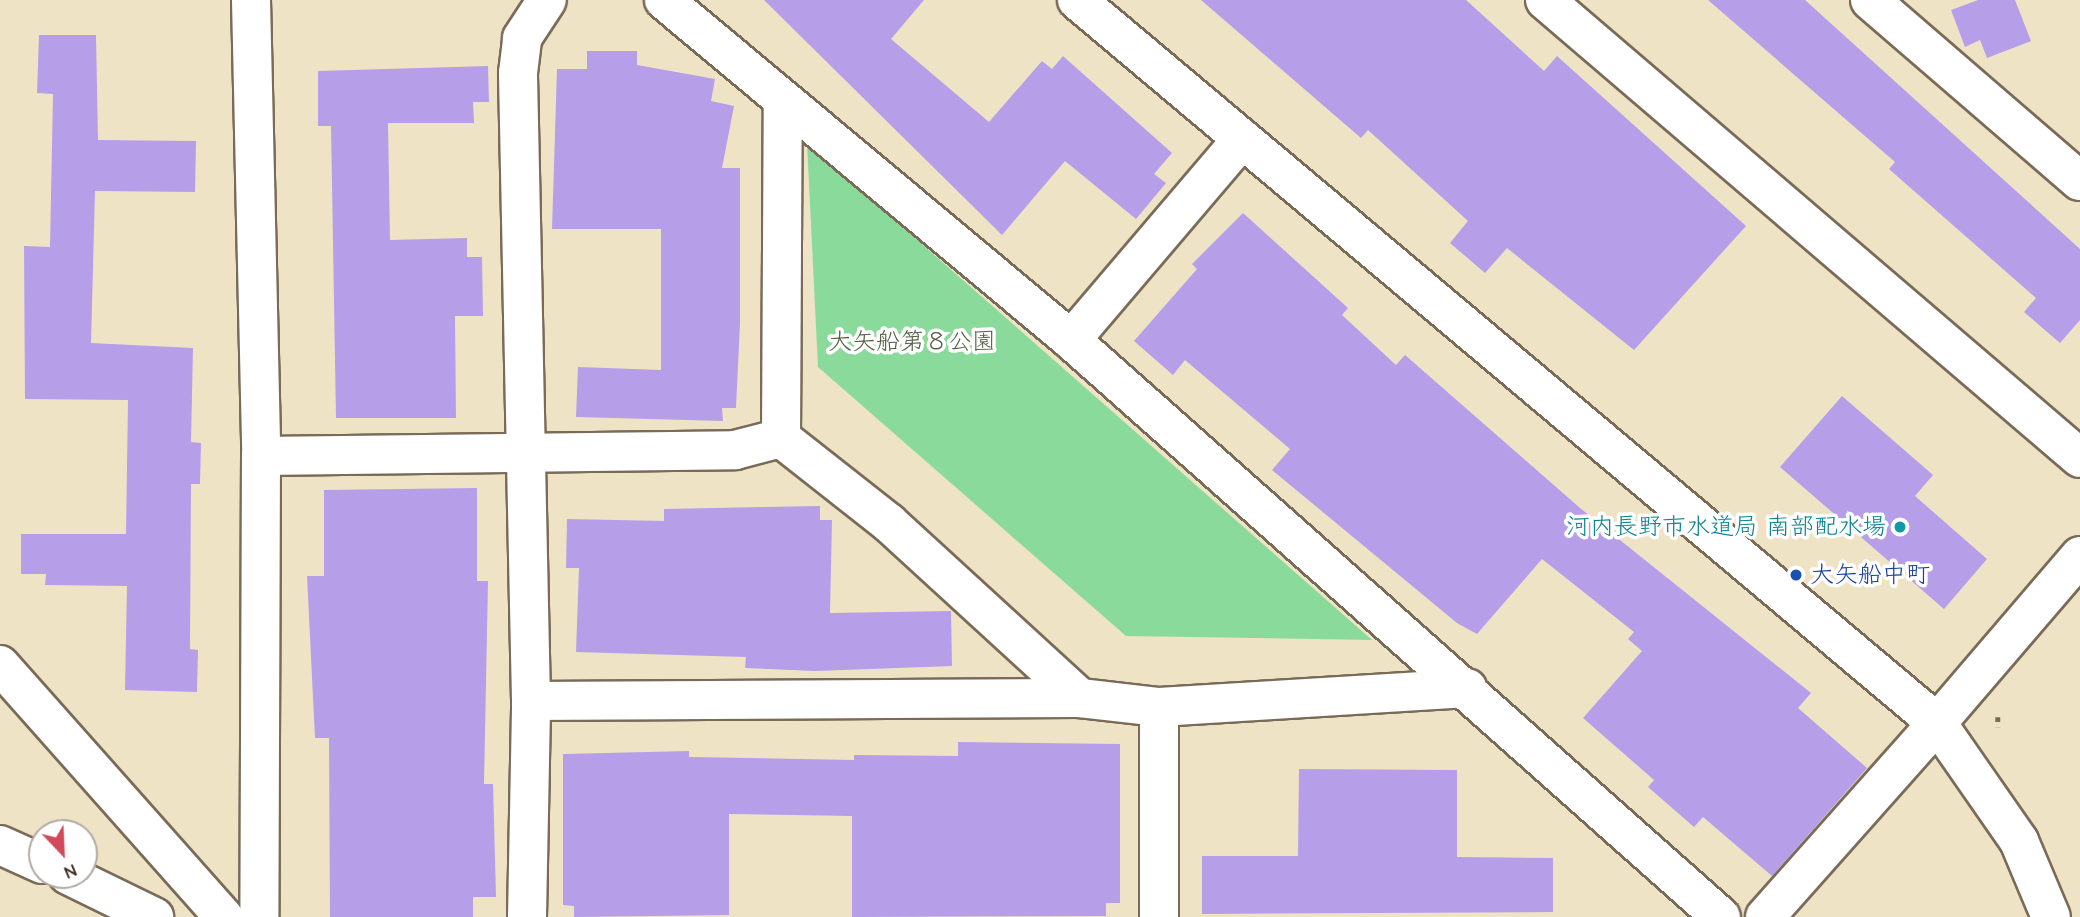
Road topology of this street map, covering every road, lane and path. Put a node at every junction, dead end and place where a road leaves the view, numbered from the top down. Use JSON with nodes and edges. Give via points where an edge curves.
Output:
{"nodes":[{"id":1,"x":251,"y":0,"type":"edge"},
{"id":2,"x":547,"y":0,"type":"edge"},
{"id":3,"x":664,"y":0,"type":"edge"},
{"id":4,"x":1077,"y":0,"type":"edge"},
{"id":5,"x":1545,"y":0,"type":"edge"},
{"id":6,"x":1870,"y":0,"type":"edge"},
{"id":7,"x":783,"y":103,"type":"junction"},
{"id":8,"x":1242,"y":139,"type":"junction"},
{"id":9,"x":2080,"y":181,"type":"edge"},
{"id":10,"x":1071,"y":340,"type":"junction"},
{"id":11,"x":781,"y":438,"type":"junction"},
{"id":12,"x":526,"y":455,"type":"junction"},
{"id":13,"x":261,"y":456,"type":"junction"},
{"id":14,"x":2080,"y":458,"type":"edge"},
{"id":15,"x":2080,"y":556,"type":"edge"},
{"id":16,"x":0,"y":665,"type":"edge"},
{"id":17,"x":1467,"y":688,"type":"junction"},
{"id":18,"x":1080,"y":698,"type":"junction"},
{"id":19,"x":531,"y":701,"type":"junction"},
{"id":20,"x":1159,"y":707,"type":"junction"},
{"id":21,"x":1937,"y":723,"type":"junction"},
{"id":22,"x":0,"y":845,"type":"edge"},
{"id":23,"x":28,"y":858,"type":"edge"},
{"id":24,"x":97,"y":889,"type":"edge"},
{"id":25,"x":154,"y":917,"type":"edge"},
{"id":26,"x":224,"y":917,"type":"edge"},
{"id":27,"x":260,"y":917,"type":"edge"},
{"id":28,"x":527,"y":917,"type":"edge"},
{"id":29,"x":1158,"y":917,"type":"edge"},
{"id":30,"x":1721,"y":917,"type":"edge"},
{"id":31,"x":1765,"y":917,"type":"edge"},
{"id":32,"x":2051,"y":917,"type":"edge"}],
"edges":[{"from":1,"to":13,"type":"street"},
{"from":2,"to":12,"type":"street","via":[[522,38],[518,73]]},
{"from":3,"to":7,"type":"street"},
{"from":4,"to":8,"type":"street"},
{"from":5,"to":14,"type":"street"},
{"from":6,"to":9,"type":"street"},
{"from":7,"to":10,"type":"street"},
{"from":7,"to":11,"type":"street"},
{"from":8,"to":10,"type":"street"},
{"from":8,"to":21,"type":"street"},
{"from":10,"to":17,"type":"street"},
{"from":11,"to":12,"type":"street","via":[[735,450]]},
{"from":11,"to":18,"type":"street","via":[[889,523]]},
{"from":12,"to":13,"type":"street"},
{"from":12,"to":19,"type":"street"},
{"from":13,"to":27,"type":"street"},
{"from":15,"to":21,"type":"street"},
{"from":16,"to":26,"type":"street"},
{"from":17,"to":20,"type":"street"},
{"from":17,"to":30,"type":"street"},
{"from":18,"to":19,"type":"street"},
{"from":18,"to":20,"type":"street"},
{"from":19,"to":28,"type":"street"},
{"from":20,"to":29,"type":"street"},
{"from":21,"to":31,"type":"street"},
{"from":21,"to":32,"type":"street","via":[[2019,841]]},
{"from":22,"to":23,"type":"street"},
{"from":24,"to":25,"type":"street"}]}
